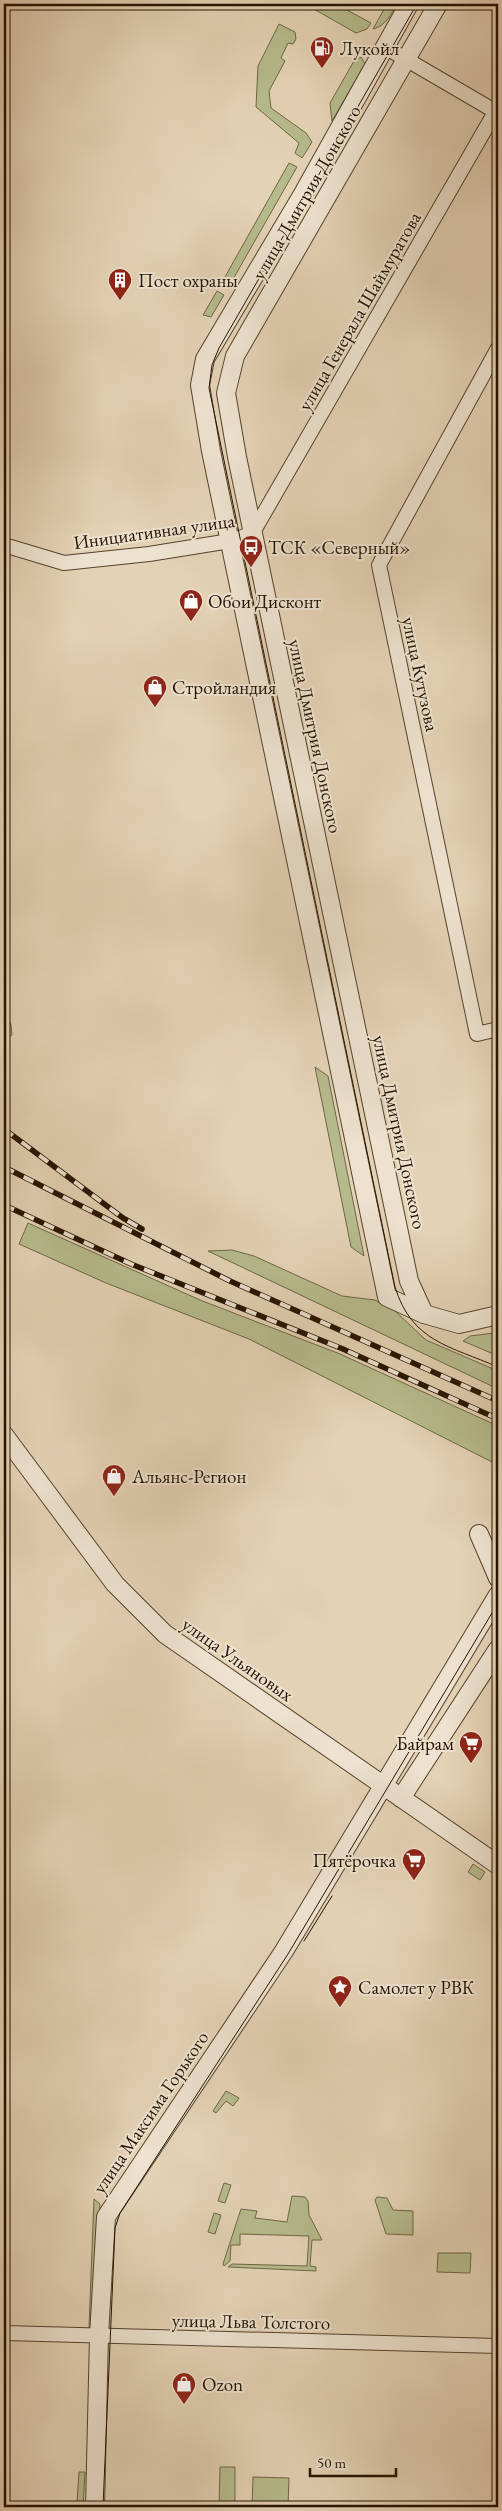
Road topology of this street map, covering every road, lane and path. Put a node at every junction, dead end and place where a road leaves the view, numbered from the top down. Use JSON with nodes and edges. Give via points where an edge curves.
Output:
{"nodes":[{"id":1,"x":409,"y":4,"type":"edge"},
{"id":2,"x":438,"y":4,"type":"edge"},
{"id":3,"x":384,"y":47,"type":"junction"},
{"id":4,"x":406,"y":60,"type":"junction"},
{"id":5,"x":497,"y":111,"type":"edge"},
{"id":6,"x":498,"y":348,"type":"edge"},
{"id":7,"x":252,"y":534,"type":"junction"},
{"id":8,"x":230,"y":541,"type":"junction"},
{"id":9,"x":4,"y":545,"type":"edge"},
{"id":10,"x":498,"y":1029,"type":"edge"},
{"id":11,"x":424,"y":1314,"type":"junction"},
{"id":12,"x":498,"y":1315,"type":"edge"},
{"id":13,"x":4,"y":1435,"type":"edge"},
{"id":14,"x":479,"y":1534,"type":"dead end"},
{"id":15,"x":498,"y":1578,"type":"edge"},
{"id":16,"x":498,"y":1595,"type":"edge"},
{"id":17,"x":498,"y":1649,"type":"edge"},
{"id":18,"x":382,"y":1784,"type":"junction"},
{"id":19,"x":401,"y":1798,"type":"junction"},
{"id":20,"x":498,"y":1865,"type":"edge"},
{"id":21,"x":4,"y":2333,"type":"edge"},
{"id":22,"x":99,"y":2336,"type":"junction"},
{"id":23,"x":498,"y":2346,"type":"edge"},
{"id":24,"x":95,"y":2507,"type":"edge"}],
"edges":[{"from":1,"to":3,"type":"street","name":"улица Дмитрия Донского"},
{"from":2,"to":4,"type":"street","name":"улица Дмитрия Донского"},
{"from":3,"to":4,"type":"street"},
{"from":3,"to":8,"type":"street","name":"улица Дмитрия Донского","via":[[304,192],[205,359],[200,385]]},
{"from":4,"to":5,"type":"street"},
{"from":4,"to":7,"type":"street","name":"улица Дмитрия Донского","via":[[235,356],[226,393]]},
{"from":5,"to":7,"type":"street","name":"улица Генерала Шаймуратова"},
{"from":6,"to":10,"type":"street","name":"улица Кутузова","via":[[379,564],[477,1034]]},
{"from":7,"to":8,"type":"street","name":"Инициативная улица"},
{"from":7,"to":11,"type":"street","name":"улица Дмитрия Донского","via":[[409,1281]]},
{"from":8,"to":9,"type":"street","name":"Инициативная улица","via":[[64,563]]},
{"from":8,"to":11,"type":"street","name":"улица Дмитрия Донского","via":[[387,1297]]},
{"from":11,"to":12,"type":"street","via":[[459,1324]]},
{"from":13,"to":18,"type":"street","name":"улица Ульяновых","via":[[115,1584],[165,1634]]},
{"from":14,"to":15,"type":"street"},
{"from":16,"to":18,"type":"street","name":"улица Максима Горького"},
{"from":17,"to":19,"type":"street"},
{"from":18,"to":19,"type":"street","name":"улица Ульяновых"},
{"from":18,"to":22,"type":"street","name":"улица Максима Горького","via":[[284,1951],[106,2217]]},
{"from":19,"to":20,"type":"street","name":"улица Ульяновых"},
{"from":21,"to":22,"type":"street","name":"улица Льва Толстого"},
{"from":22,"to":23,"type":"street","name":"улица Льва Толстого"},
{"from":22,"to":24,"type":"street","name":"улица Максима Горького"}]}
